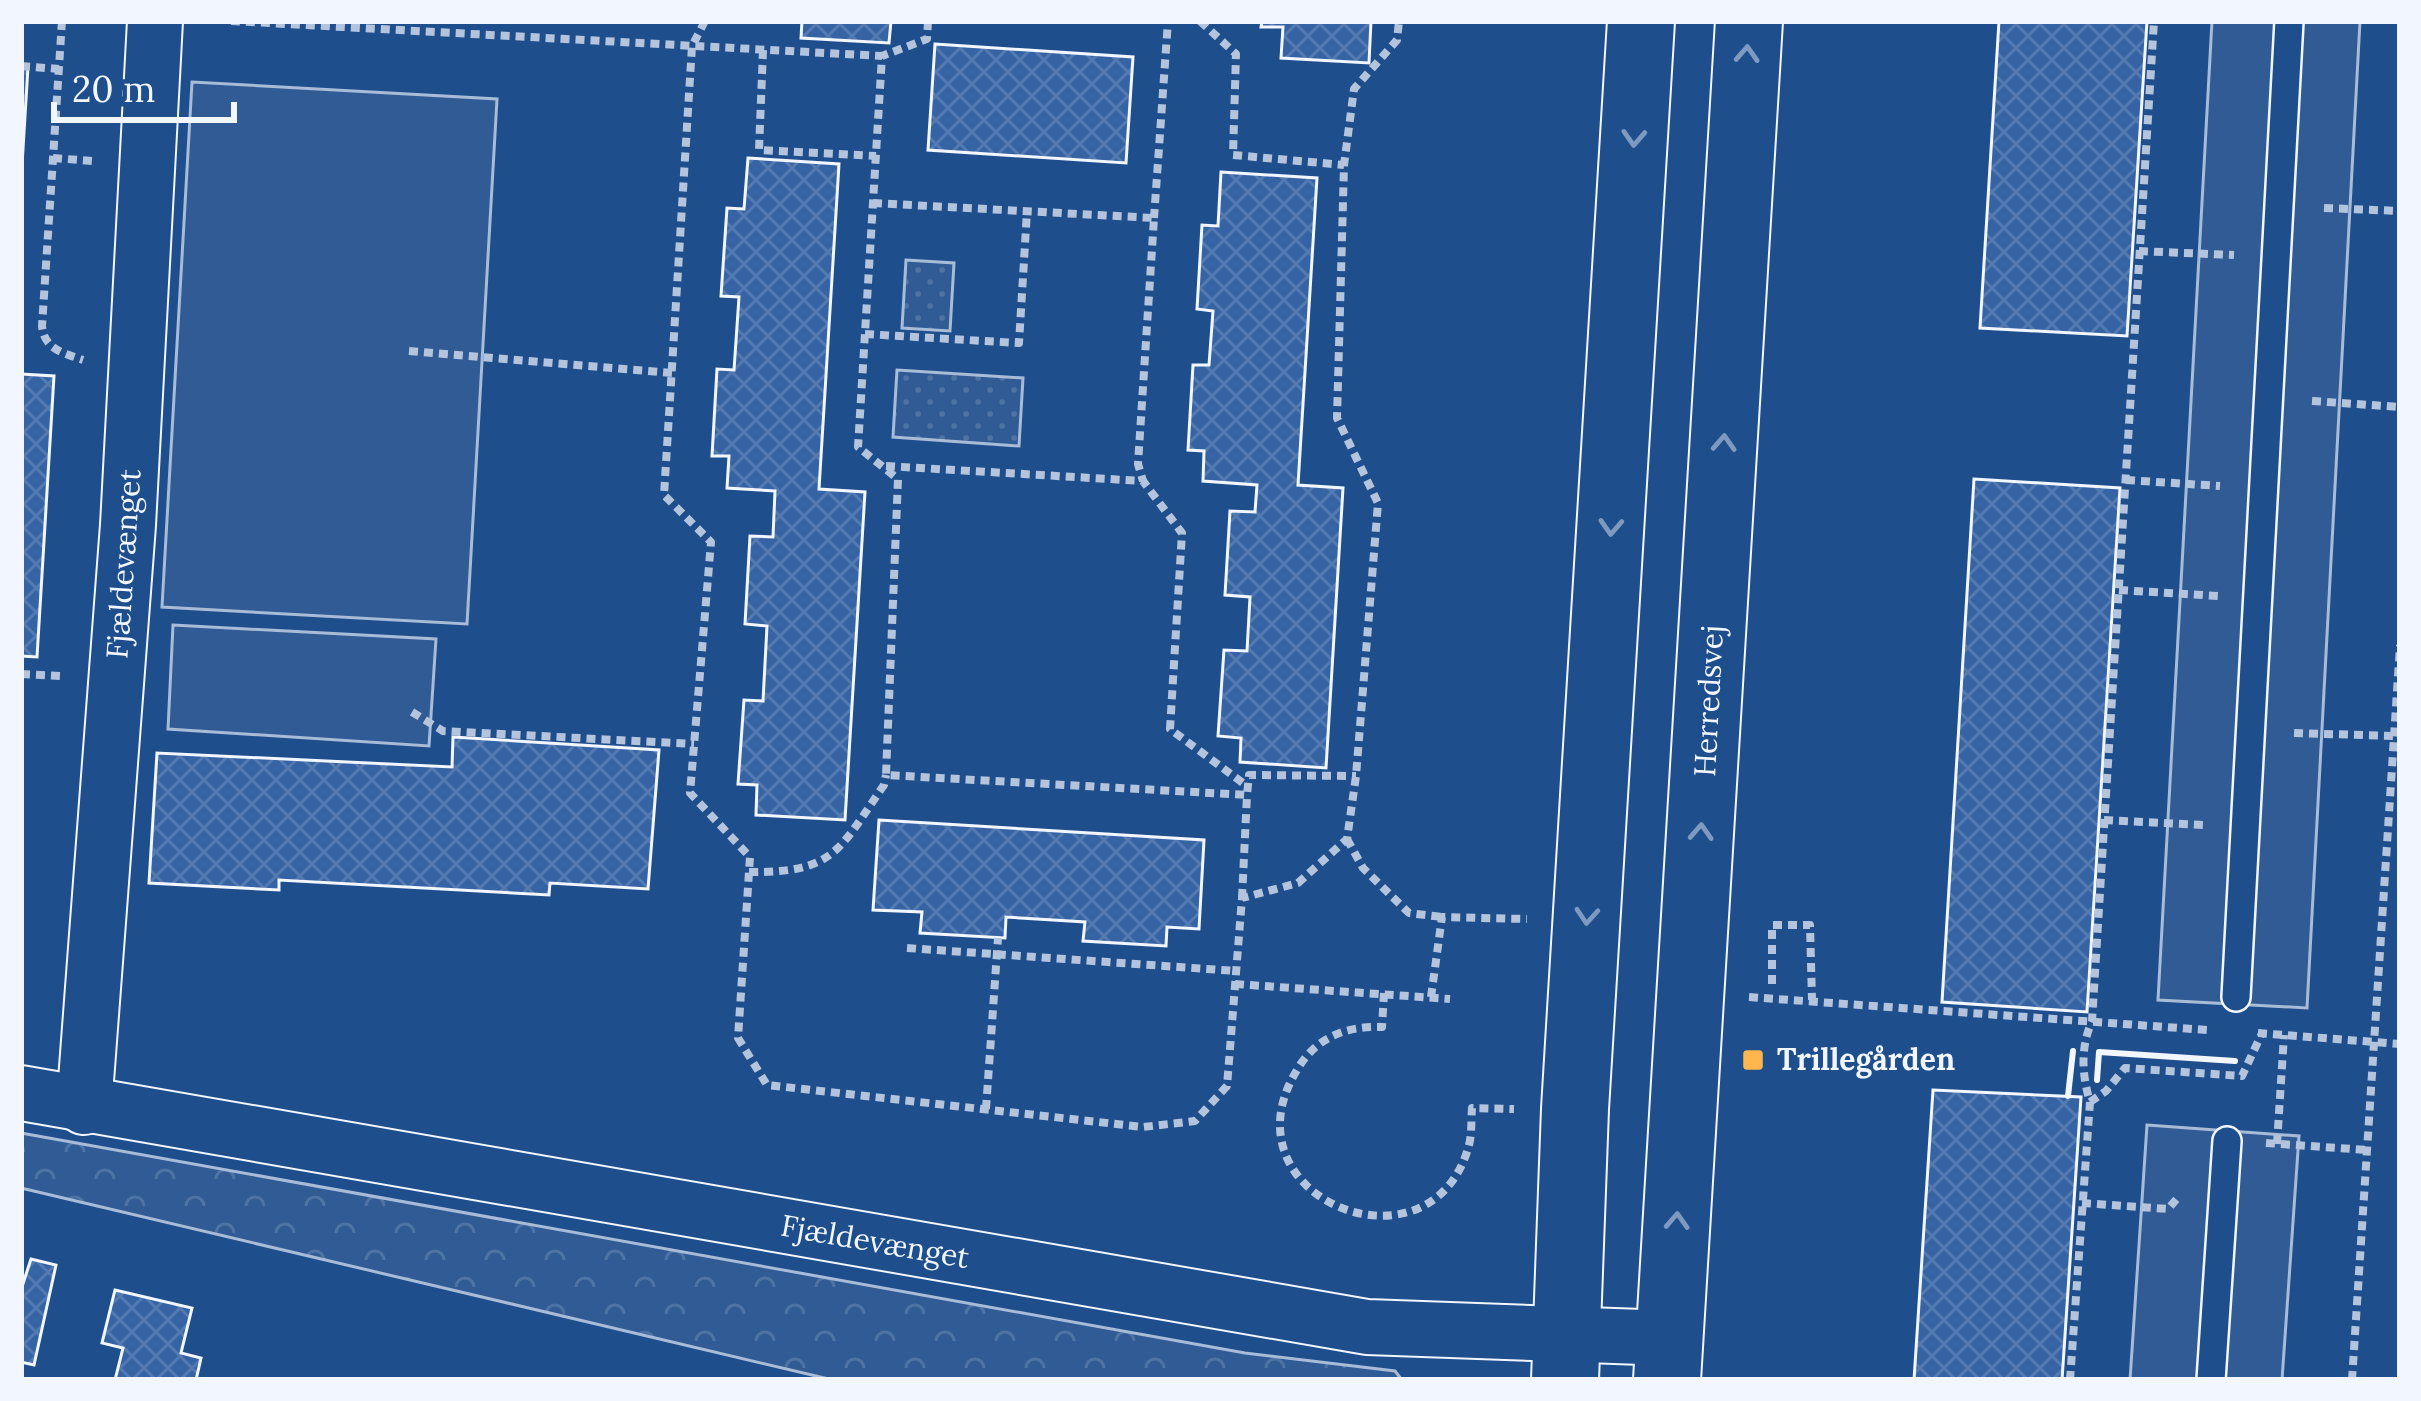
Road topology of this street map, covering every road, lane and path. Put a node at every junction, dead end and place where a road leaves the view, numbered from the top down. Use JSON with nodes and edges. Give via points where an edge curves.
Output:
{"nodes":[{"id":1,"x":62,"y":21,"type":"edge"},
{"id":2,"x":155,"y":21,"type":"edge"},
{"id":3,"x":231,"y":21,"type":"edge"},
{"id":4,"x":705,"y":21,"type":"edge"},
{"id":5,"x":928,"y":21,"type":"edge"},
{"id":6,"x":1168,"y":21,"type":"edge"},
{"id":7,"x":1201,"y":21,"type":"edge"},
{"id":8,"x":1213,"y":21,"type":"edge"},
{"id":9,"x":1399,"y":21,"type":"edge"},
{"id":10,"x":1641,"y":21,"type":"edge"},
{"id":11,"x":1749,"y":21,"type":"edge"},
{"id":12,"x":2154,"y":21,"type":"edge"},
{"id":13,"x":2289,"y":21,"type":"edge"},
{"id":14,"x":1213,"y":32,"type":"junction"},
{"id":15,"x":692,"y":46,"type":"junction"},
{"id":16,"x":763,"y":50,"type":"junction"},
{"id":17,"x":882,"y":56,"type":"junction"},
{"id":18,"x":21,"y":66,"type":"edge"},
{"id":19,"x":59,"y":69,"type":"junction"},
{"id":20,"x":876,"y":156,"type":"junction"},
{"id":21,"x":1344,"y":165,"type":"junction"},
{"id":22,"x":874,"y":203,"type":"junction"},
{"id":23,"x":2278,"y":206,"type":"junction"},
{"id":24,"x":1027,"y":211,"type":"junction"},
{"id":25,"x":2400,"y":211,"type":"edge"},
{"id":26,"x":1154,"y":218,"type":"junction"},
{"id":27,"x":2139,"y":251,"type":"junction"},
{"id":28,"x":2274,"y":257,"type":"junction"},
{"id":29,"x":866,"y":334,"type":"junction"},
{"id":30,"x":409,"y":352,"type":"dead end"},
{"id":31,"x":96,"y":364,"type":"dead end"},
{"id":32,"x":672,"y":374,"type":"junction"},
{"id":33,"x":2269,"y":398,"type":"junction"},
{"id":34,"x":2400,"y":406,"type":"edge"},
{"id":35,"x":885,"y":466,"type":"junction"},
{"id":36,"x":2126,"y":480,"type":"junction"},
{"id":37,"x":1143,"y":481,"type":"junction"},
{"id":38,"x":2261,"y":488,"type":"junction"},
{"id":39,"x":2119,"y":590,"type":"junction"},
{"id":40,"x":2256,"y":599,"type":"junction"},
{"id":41,"x":2400,"y":645,"type":"edge"},
{"id":42,"x":21,"y":674,"type":"edge"},
{"id":43,"x":76,"y":677,"type":"dead end"},
{"id":44,"x":412,"y":712,"type":"dead end"},
{"id":45,"x":2250,"y":731,"type":"junction"},
{"id":46,"x":2395,"y":736,"type":"junction"},
{"id":47,"x":694,"y":745,"type":"junction"},
{"id":48,"x":886,"y":775,"type":"junction"},
{"id":49,"x":1356,"y":776,"type":"junction"},
{"id":50,"x":1248,"y":791,"type":"junction"},
{"id":51,"x":2104,"y":820,"type":"junction"},
{"id":52,"x":2245,"y":827,"type":"junction"},
{"id":53,"x":1347,"y":839,"type":"junction"},
{"id":54,"x":749,"y":872,"type":"junction"},
{"id":55,"x":1242,"y":898,"type":"junction"},
{"id":56,"x":1442,"y":917,"type":"junction"},
{"id":57,"x":1587,"y":919,"type":"junction"},
{"id":58,"x":998,"y":938,"type":"dead end"},
{"id":59,"x":907,"y":948,"type":"dead end"},
{"id":60,"x":998,"y":954,"type":"junction"},
{"id":61,"x":1235,"y":971,"type":"junction"},
{"id":62,"x":1235,"y":984,"type":"junction"},
{"id":63,"x":1772,"y":984,"type":"dead end"},
{"id":64,"x":1384,"y":993,"type":"junction"},
{"id":65,"x":1691,"y":994,"type":"junction"},
{"id":66,"x":1431,"y":997,"type":"junction"},
{"id":67,"x":2236,"y":997,"type":"dead end"},
{"id":68,"x":1450,"y":999,"type":"dead end"},
{"id":69,"x":1812,"y":1000,"type":"junction"},
{"id":70,"x":2092,"y":1021,"type":"junction"},
{"id":71,"x":2222,"y":1031,"type":"dead end"},
{"id":72,"x":2243,"y":1032,"type":"dead end"},
{"id":73,"x":2265,"y":1034,"type":"junction"},
{"id":74,"x":2284,"y":1035,"type":"junction"},
{"id":75,"x":2377,"y":1042,"type":"junction"},
{"id":76,"x":2400,"y":1044,"type":"edge"},
{"id":77,"x":21,"y":1094,"type":"edge"},
{"id":78,"x":2090,"y":1102,"type":"junction"},
{"id":79,"x":84,"y":1107,"type":"junction"},
{"id":80,"x":986,"y":1109,"type":"junction"},
{"id":81,"x":1528,"y":1109,"type":"dead end"},
{"id":82,"x":2227,"y":1141,"type":"junction"},
{"id":83,"x":2277,"y":1144,"type":"junction"},
{"id":84,"x":2367,"y":1150,"type":"junction"},
{"id":85,"x":2082,"y":1203,"type":"junction"},
{"id":86,"x":1565,"y":1358,"type":"edge"},
{"id":87,"x":1669,"y":1359,"type":"edge"},
{"id":88,"x":2070,"y":1380,"type":"edge"},
{"id":89,"x":2211,"y":1380,"type":"edge"},
{"id":90,"x":2352,"y":1380,"type":"edge"}],
"edges":[{"from":1,"to":19,"type":"path"},
{"from":2,"to":79,"type":"street","name":"Fjældevænget"},
{"from":3,"to":15,"type":"path"},
{"from":4,"to":15,"type":"path"},
{"from":5,"to":17,"type":"path","via":[[927,39]]},
{"from":6,"to":26,"type":"path"},
{"from":7,"to":14,"type":"path"},
{"from":8,"to":14,"type":"path"},
{"from":9,"to":21,"type":"path","via":[[1397,40],[1354,89]]},
{"from":10,"to":57,"type":"street","one_way":true},
{"from":65,"to":11,"type":"street","name":"Herredsvej","one_way":true},
{"from":12,"to":27,"type":"path"},
{"from":13,"to":23,"type":"lane"},
{"from":14,"to":21,"type":"path","via":[[1236,54],[1233,155]]},
{"from":15,"to":16,"type":"path"},
{"from":15,"to":32,"type":"path"},
{"from":16,"to":17,"type":"path"},
{"from":16,"to":20,"type":"path","via":[[759,150]]},
{"from":17,"to":20,"type":"path"},
{"from":18,"to":19,"type":"path"},
{"from":19,"to":31,"type":"path","via":[[43,338]]},
{"from":20,"to":22,"type":"path"},
{"from":21,"to":49,"type":"path","via":[[1337,418],[1378,503]]},
{"from":22,"to":24,"type":"path"},
{"from":22,"to":29,"type":"path"},
{"from":23,"to":25,"type":"path"},
{"from":23,"to":28,"type":"lane"},
{"from":24,"to":26,"type":"path"},
{"from":24,"to":29,"type":"path","via":[[1019,343]]},
{"from":26,"to":37,"type":"path"},
{"from":27,"to":28,"type":"path"},
{"from":27,"to":36,"type":"path"},
{"from":28,"to":33,"type":"lane"},
{"from":29,"to":35,"type":"path","via":[[858,447]]},
{"from":30,"to":32,"type":"path"},
{"from":32,"to":47,"type":"path","via":[[664,495],[711,542]]},
{"from":33,"to":34,"type":"path"},
{"from":33,"to":38,"type":"lane"},
{"from":35,"to":37,"type":"path"},
{"from":35,"to":48,"type":"path","via":[[898,479]]},
{"from":36,"to":38,"type":"path"},
{"from":36,"to":39,"type":"path"},
{"from":37,"to":50,"type":"path","via":[[1182,533],[1170,729]]},
{"from":38,"to":40,"type":"lane"},
{"from":39,"to":40,"type":"path"},
{"from":39,"to":51,"type":"path"},
{"from":40,"to":45,"type":"lane"},
{"from":41,"to":46,"type":"path"},
{"from":42,"to":43,"type":"path"},
{"from":44,"to":47,"type":"path","via":[[443,731]]},
{"from":45,"to":46,"type":"path"},
{"from":45,"to":52,"type":"lane"},
{"from":46,"to":75,"type":"path"},
{"from":47,"to":54,"type":"path","via":[[690,793],[750,857]]},
{"from":48,"to":50,"type":"path"},
{"from":48,"to":54,"type":"path","via":[[830,858],[807,869]]},
{"from":49,"to":50,"type":"path","via":[[1249,775]]},
{"from":49,"to":53,"type":"path"},
{"from":50,"to":55,"type":"path"},
{"from":51,"to":52,"type":"path"},
{"from":51,"to":70,"type":"path"},
{"from":52,"to":67,"type":"lane"},
{"from":53,"to":55,"type":"path","via":[[1298,883]]},
{"from":53,"to":56,"type":"path","via":[[1409,913]]},
{"from":54,"to":80,"type":"path","via":[[737,1037],[767,1085]]},
{"from":55,"to":61,"type":"path"},
{"from":56,"to":57,"type":"path"},
{"from":56,"to":66,"type":"path"},
{"from":57,"to":86,"type":"street"},
{"from":58,"to":60,"type":"path"},
{"from":59,"to":60,"type":"path"},
{"from":60,"to":61,"type":"path"},
{"from":60,"to":80,"type":"path"},
{"from":61,"to":62,"type":"path"},
{"from":62,"to":64,"type":"path"},
{"from":62,"to":80,"type":"path","via":[[1227,1086],[1195,1120],[1143,1127]]},
{"from":63,"to":69,"type":"path","via":[[1772,925],[1810,925]]},
{"from":64,"to":66,"type":"path"},
{"from":64,"to":81,"type":"path","via":[[1382,1027],[1356,1026],[1314,1047],[1282,1098],[1279,1132],[1308,1190],[1379,1220],[1420,1208],[1454,1180],[1470,1144],[1472,1108]]},
{"from":65,"to":69,"type":"path"},
{"from":87,"to":65,"type":"street","name":"Herredsvej","one_way":true},
{"from":66,"to":68,"type":"path"},
{"from":69,"to":70,"type":"path"},
{"from":70,"to":71,"type":"path"},
{"from":70,"to":78,"type":"path","via":[[2083,1077]]},
{"from":72,"to":73,"type":"path"},
{"from":73,"to":74,"type":"path"},
{"from":73,"to":78,"type":"path","via":[[2242,1076],[2125,1068]]},
{"from":74,"to":75,"type":"path"},
{"from":74,"to":83,"type":"path"},
{"from":75,"to":76,"type":"path"},
{"from":75,"to":84,"type":"path"},
{"from":77,"to":79,"type":"street","name":"Fjældevænget"},
{"from":78,"to":85,"type":"path"},
{"from":79,"to":86,"type":"street","name":"Fjældevænget"},
{"from":82,"to":83,"type":"path"},
{"from":82,"to":85,"type":"path","via":[[2168,1209]]},
{"from":82,"to":89,"type":"lane"},
{"from":83,"to":84,"type":"path"},
{"from":84,"to":90,"type":"path"},
{"from":85,"to":88,"type":"path"},
{"from":86,"to":87,"type":"street","name":"Fjældevænget"}]}
